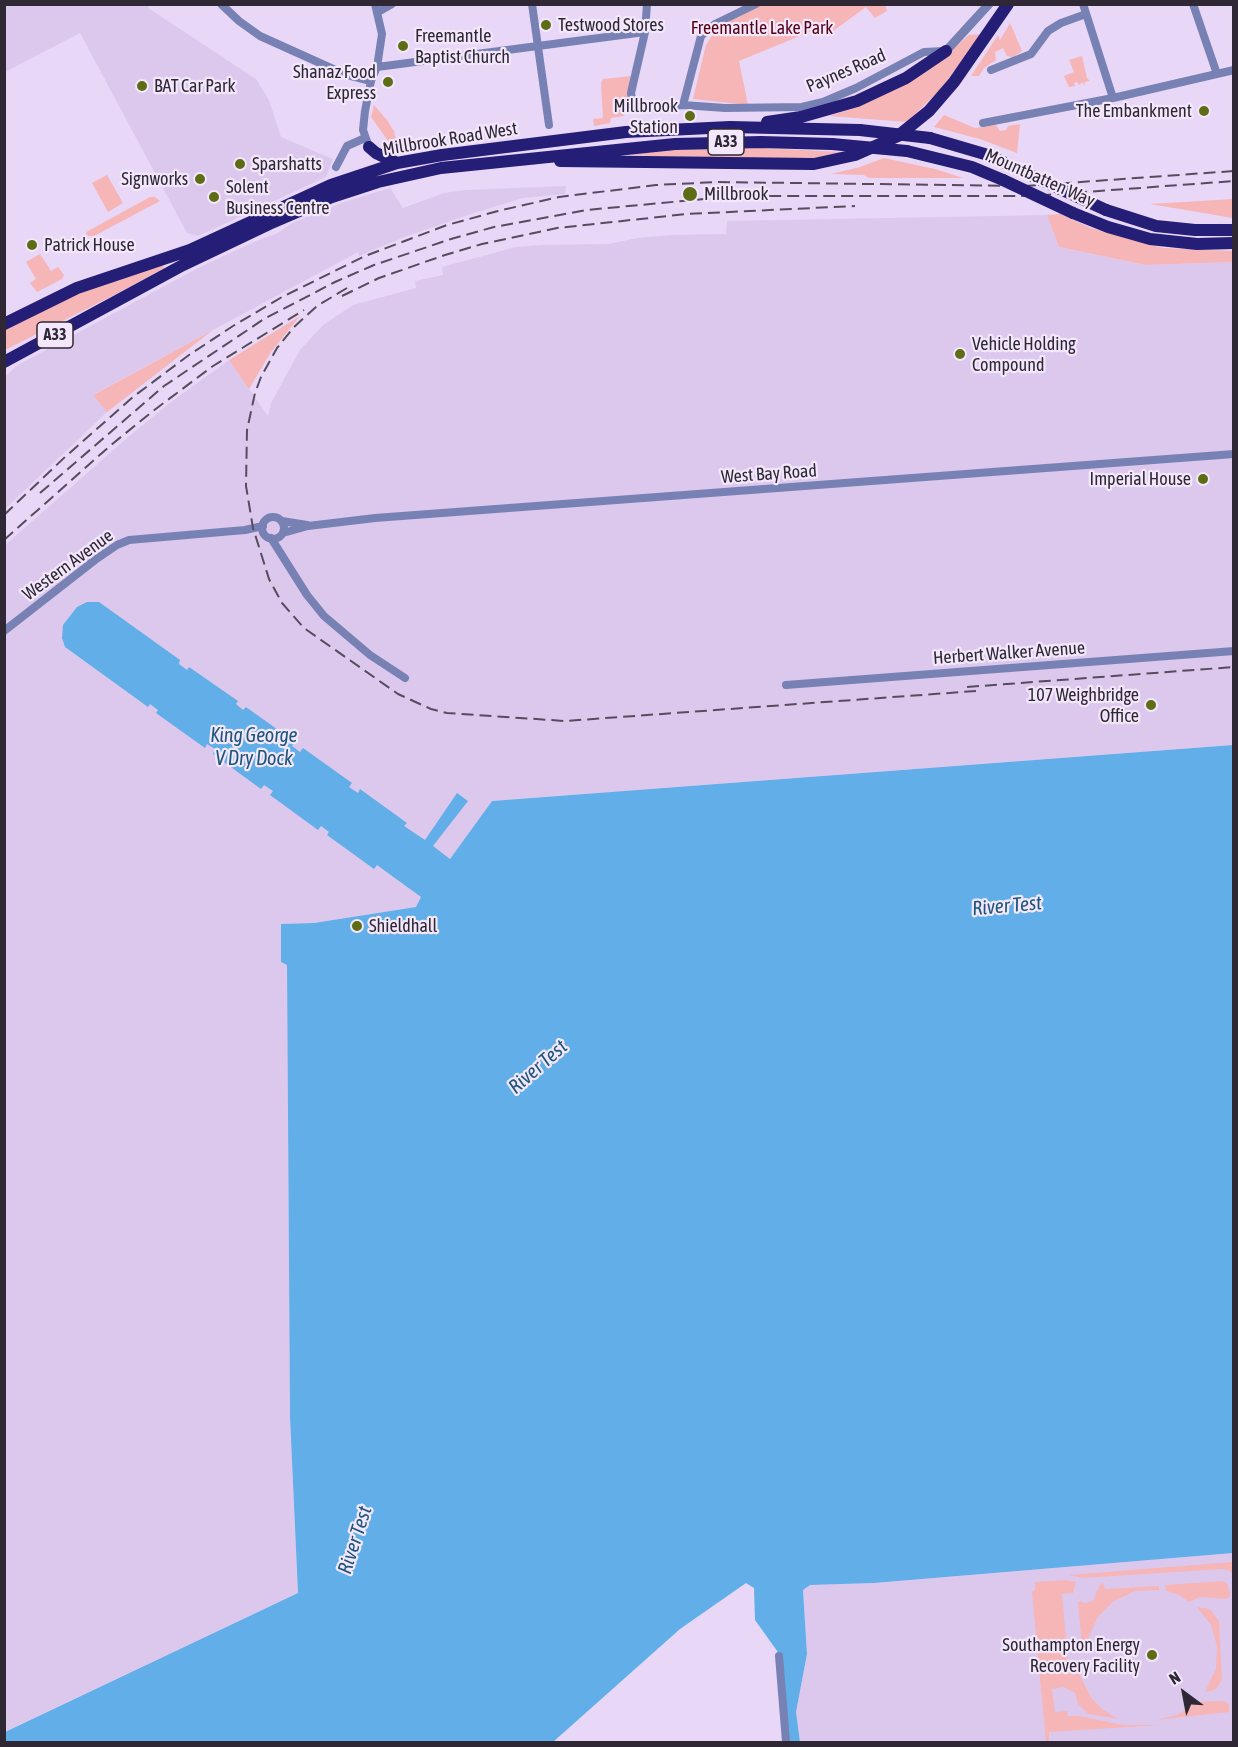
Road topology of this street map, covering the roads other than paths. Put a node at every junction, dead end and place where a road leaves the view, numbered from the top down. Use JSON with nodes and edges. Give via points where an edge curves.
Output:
{"nodes":[{"id":1,"x":221,"y":4,"type":"edge"},
{"id":2,"x":392,"y":4,"type":"edge"},
{"id":3,"x":532,"y":4,"type":"edge"},
{"id":4,"x":647,"y":4,"type":"edge"},
{"id":5,"x":756,"y":4,"type":"edge"},
{"id":6,"x":989,"y":4,"type":"edge"},
{"id":7,"x":1008,"y":4,"type":"edge"},
{"id":8,"x":1083,"y":4,"type":"edge"},
{"id":9,"x":1193,"y":4,"type":"edge"},
{"id":10,"x":376,"y":8,"type":"edge"},
{"id":11,"x":1086,"y":14,"type":"junction"},
{"id":12,"x":645,"y":32,"type":"junction"},
{"id":13,"x":537,"y":46,"type":"junction"},
{"id":14,"x":946,"y":51,"type":"junction"},
{"id":15,"x":1001,"y":55,"type":"dead end"},
{"id":16,"x":1005,"y":65,"type":"junction"},
{"id":17,"x":377,"y":67,"type":"junction"},
{"id":18,"x":991,"y":70,"type":"dead end"},
{"id":19,"x":1233,"y":70,"type":"edge"},
{"id":20,"x":1217,"y":74,"type":"junction"},
{"id":21,"x":371,"y":81,"type":"junction"},
{"id":22,"x":1113,"y":98,"type":"junction"},
{"id":23,"x":633,"y":105,"type":"junction"},
{"id":24,"x":683,"y":105,"type":"junction"},
{"id":25,"x":622,"y":107,"type":"dead end"},
{"id":26,"x":983,"y":123,"type":"dead end"},
{"id":27,"x":549,"y":125,"type":"dead end"},
{"id":28,"x":730,"y":128,"type":"junction"},
{"id":29,"x":860,"y":130,"type":"joint"},
{"id":30,"x":367,"y":142,"type":"junction"},
{"id":31,"x":832,"y":144,"type":"joint"},
{"id":32,"x":516,"y":159,"type":"junction"},
{"id":33,"x":397,"y":163,"type":"junction"},
{"id":34,"x":336,"y":167,"type":"dead end"},
{"id":35,"x":359,"y":175,"type":"junction"},
{"id":36,"x":1233,"y":230,"type":"edge"},
{"id":37,"x":1233,"y":243,"type":"edge"},
{"id":38,"x":4,"y":324,"type":"edge"},
{"id":39,"x":7,"y":360,"type":"edge"},
{"id":40,"x":1233,"y":454,"type":"edge"},
{"id":41,"x":282,"y":521,"type":"junction"},
{"id":42,"x":308,"y":525,"type":"junction"},
{"id":43,"x":262,"y":526,"type":"junction"},
{"id":44,"x":282,"y":534,"type":"junction"},
{"id":45,"x":271,"y":538,"type":"junction"},
{"id":46,"x":284,"y":557,"type":"junction"},
{"id":47,"x":4,"y":631,"type":"edge"},
{"id":48,"x":1233,"y":651,"type":"edge"},
{"id":49,"x":405,"y":678,"type":"dead end"},
{"id":50,"x":786,"y":685,"type":"dead end"},
{"id":51,"x":779,"y":1656,"type":"dead end"},
{"id":52,"x":786,"y":1743,"type":"edge"}],
"edges":[{"from":1,"to":21,"type":"street","via":[[260,36],[316,62]]},
{"from":2,"to":10,"type":"street"},
{"from":3,"to":13,"type":"street"},
{"from":4,"to":12,"type":"street"},
{"from":5,"to":24,"type":"street","via":[[715,24],[701,36]]},
{"from":6,"to":14,"type":"street"},
{"from":7,"to":32,"type":"highway","via":[[929,111],[897,136],[855,155],[814,164],[772,165]]},
{"from":8,"to":11,"type":"street"},
{"from":9,"to":20,"type":"street"},
{"from":10,"to":17,"type":"street","via":[[382,34]]},
{"from":11,"to":16,"type":"street","via":[[1048,31],[1031,54]]},
{"from":11,"to":22,"type":"street"},
{"from":12,"to":13,"type":"street"},
{"from":12,"to":23,"type":"street","via":[[631,93]]},
{"from":13,"to":17,"type":"street"},
{"from":13,"to":27,"type":"street"},
{"from":14,"to":24,"type":"street","name":"Paynes Road","via":[[931,50],[851,90],[802,107]]},
{"from":14,"to":28,"type":"highway","via":[[906,78],[857,101],[801,117]]},
{"from":15,"to":16,"type":"street"},
{"from":16,"to":18,"type":"street"},
{"from":17,"to":21,"type":"street"},
{"from":19,"to":20,"type":"street"},
{"from":20,"to":22,"type":"street"},
{"from":21,"to":30,"type":"street","via":[[363,130]]},
{"from":22,"to":26,"type":"street","via":[[1002,123]]},
{"from":23,"to":24,"type":"street","name":"Paynes Road"},
{"from":23,"to":25,"type":"street","name":"Paynes Road"},
{"from":28,"to":29,"type":"highway","name":"Millbrook Road West","number":"A33"},
{"from":28,"to":33,"type":"highway","name":"Millbrook Road West","number":"A33","via":[[626,132]]},
{"from":29,"to":36,"type":"highway","name":"Mountbatten Way","number":"A33","bridge":true,"via":[[930,138],[988,155],[1106,210],[1156,226]]},
{"from":30,"to":33,"type":"highway","via":[[376,153]]},
{"from":30,"to":34,"type":"street","via":[[347,146]]},
{"from":30,"to":35,"type":"highway","via":[[367,161]]},
{"from":31,"to":32,"type":"highway","name":"Millbrook Road West","number":"A33","via":[[687,143]]},
{"from":31,"to":37,"type":"highway","name":"Mountbatten Way","number":"A33","bridge":true,"via":[[907,151],[972,167],[1073,213],[1150,239]]},
{"from":32,"to":39,"type":"highway","name":"Millbrook Road West","number":"A33","via":[[441,168],[332,197],[183,265]]},
{"from":33,"to":35,"type":"highway","name":"Millbrook Road West","number":"A33"},
{"from":35,"to":38,"type":"highway","name":"Millbrook Road West","number":"A33","via":[[190,250],[77,288]]},
{"from":40,"to":42,"type":"street","name":"West Bay Road"},
{"from":41,"to":42,"type":"street","name":"West Bay Road"},
{"from":41,"to":43,"type":"street","via":[[269,518]]},
{"from":41,"to":44,"type":"street"},
{"from":42,"to":44,"type":"street","name":"West Bay Road"},
{"from":43,"to":45,"type":"street"},
{"from":43,"to":47,"type":"street","name":"Western Avenue","via":[[129,540],[95,560]]},
{"from":44,"to":45,"type":"street"},
{"from":44,"to":46,"type":"street"},
{"from":45,"to":46,"type":"street"},
{"from":46,"to":49,"type":"street","via":[[324,616]]},
{"from":48,"to":50,"type":"street","name":"Herbert Walker Avenue"},
{"from":51,"to":52,"type":"street"}]}
